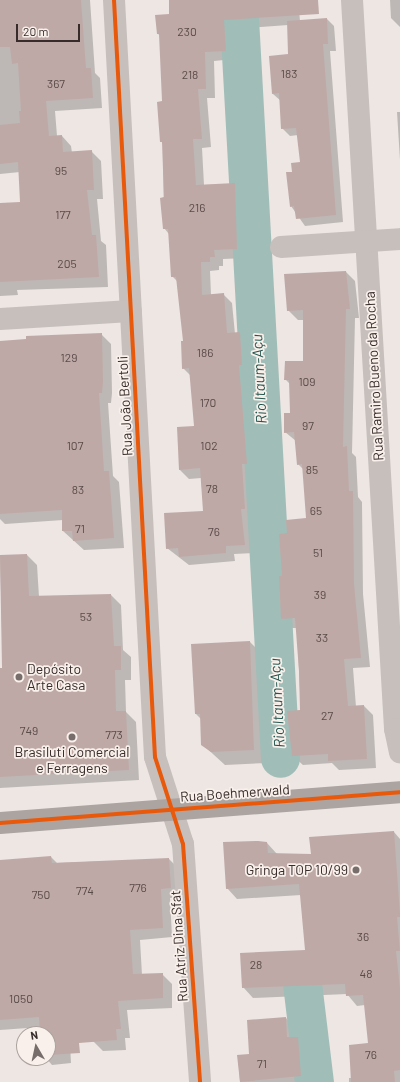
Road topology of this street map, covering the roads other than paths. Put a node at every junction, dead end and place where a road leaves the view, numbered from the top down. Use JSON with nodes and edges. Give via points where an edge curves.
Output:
{"nodes":[{"id":1,"x":114,"y":0,"type":"edge"},
{"id":2,"x":352,"y":0,"type":"edge"},
{"id":3,"x":400,"y":239,"type":"edge"},
{"id":4,"x":367,"y":242,"type":"junction"},
{"id":5,"x":281,"y":247,"type":"dead end"},
{"id":6,"x":131,"y":312,"type":"junction"},
{"id":7,"x":0,"y":319,"type":"edge"},
{"id":8,"x":400,"y":752,"type":"edge"},
{"id":9,"x":400,"y":792,"type":"edge"},
{"id":10,"x":171,"y":810,"type":"junction"},
{"id":11,"x":0,"y":823,"type":"edge"},
{"id":12,"x":200,"y":1082,"type":"edge"}],
"edges":[{"from":1,"to":6,"type":"street","name":"Rua João Bertoli"},
{"from":2,"to":4,"type":"street","name":"Rua Ramiro Bueno da Rocha"},
{"from":3,"to":4,"type":"street"},
{"from":4,"to":5,"type":"street"},
{"from":4,"to":8,"type":"street","name":"Rua Ramiro Bueno da Rocha","via":[[395,729]]},
{"from":6,"to":7,"type":"street"},
{"from":6,"to":10,"type":"street","name":"Rua João Bertoli","via":[[155,757]]},
{"from":9,"to":10,"type":"main road","name":"Rua Boehmerwald"},
{"from":10,"to":11,"type":"main road","name":"Rua Boehmerwald"},
{"from":10,"to":12,"type":"street","name":"Rua Atriz Dina Sfat","via":[[183,844]]}]}
